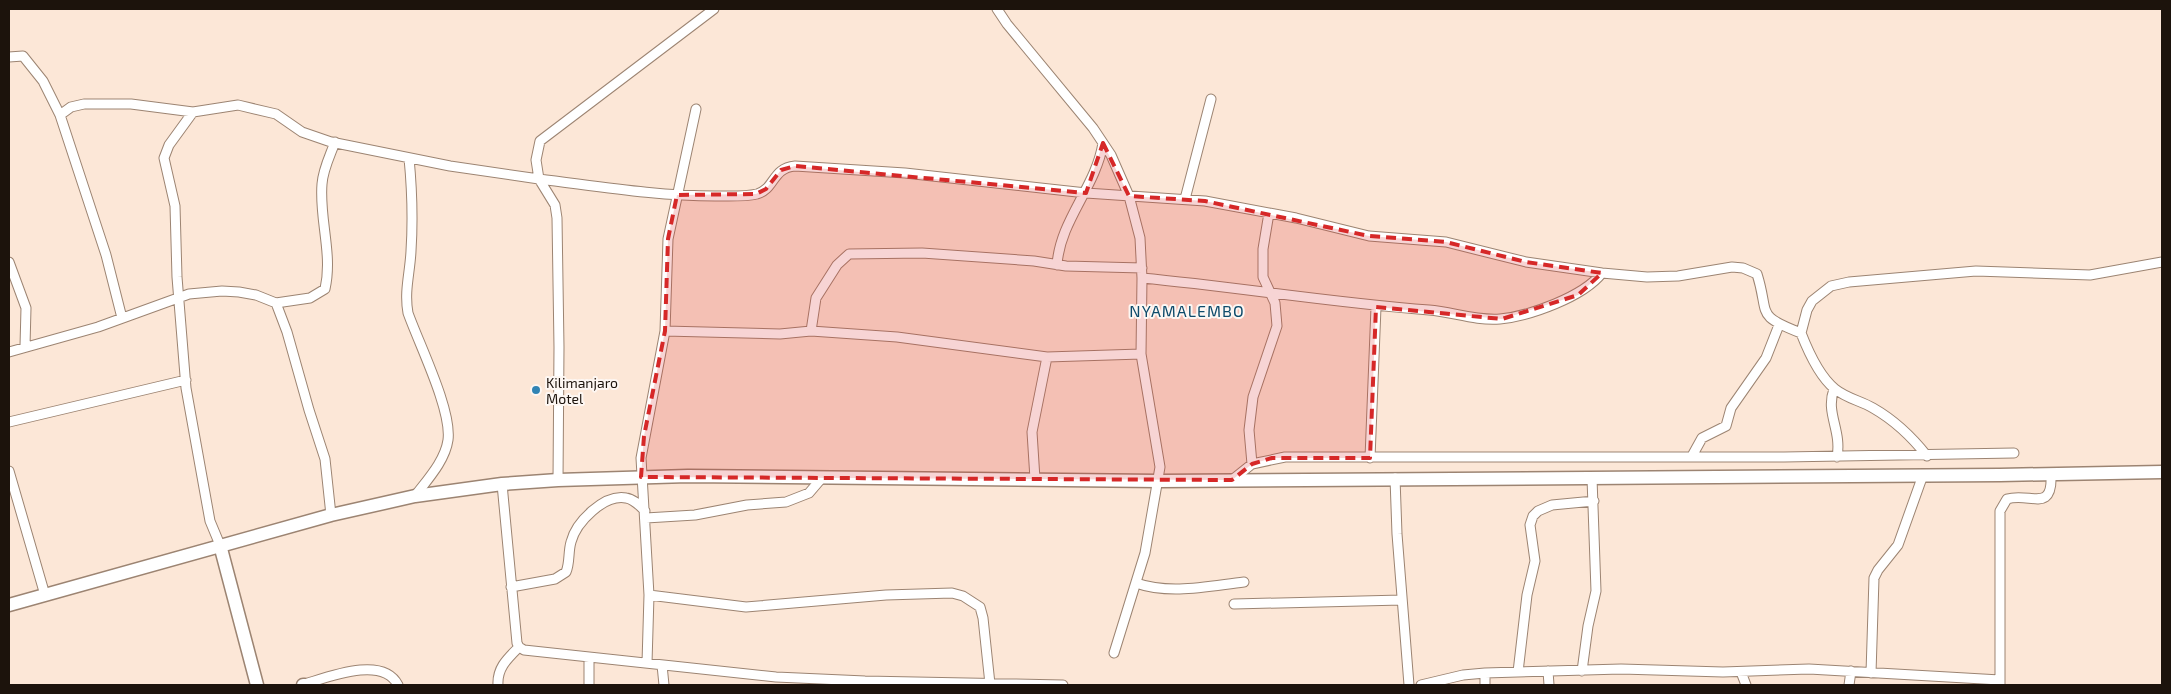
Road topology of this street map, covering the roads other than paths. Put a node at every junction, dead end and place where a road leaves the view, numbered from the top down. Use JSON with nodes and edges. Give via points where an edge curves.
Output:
{"nodes":[{"id":1,"x":714,"y":9,"type":"edge"},
{"id":2,"x":997,"y":9,"type":"edge"},
{"id":3,"x":9,"y":57,"type":"edge"},
{"id":4,"x":1211,"y":99,"type":"dead end"},
{"id":5,"x":696,"y":110,"type":"dead end"},
{"id":6,"x":193,"y":112,"type":"junction"},
{"id":7,"x":60,"y":115,"type":"junction"},
{"id":8,"x":335,"y":142,"type":"junction"},
{"id":9,"x":1103,"y":143,"type":"junction"},
{"id":10,"x":409,"y":158,"type":"junction"},
{"id":11,"x":539,"y":179,"type":"junction"},
{"id":12,"x":1086,"y":193,"type":"junction"},
{"id":13,"x":677,"y":195,"type":"junction"},
{"id":14,"x":1129,"y":196,"type":"junction"},
{"id":15,"x":1186,"y":199,"type":"junction"},
{"id":16,"x":1269,"y":213,"type":"junction"},
{"id":17,"x":9,"y":262,"type":"edge"},
{"id":18,"x":2162,"y":262,"type":"edge"},
{"id":19,"x":1057,"y":265,"type":"junction"},
{"id":20,"x":1142,"y":268,"type":"junction"},
{"id":21,"x":1602,"y":273,"type":"junction"},
{"id":22,"x":1142,"y":278,"type":"junction"},
{"id":23,"x":1270,"y":292,"type":"junction"},
{"id":24,"x":180,"y":298,"type":"junction"},
{"id":25,"x":276,"y":303,"type":"junction"},
{"id":26,"x":1376,"y":307,"type":"junction"},
{"id":27,"x":122,"y":318,"type":"junction"},
{"id":28,"x":1779,"y":325,"type":"junction"},
{"id":29,"x":664,"y":331,"type":"junction"},
{"id":30,"x":811,"y":331,"type":"junction"},
{"id":31,"x":1801,"y":333,"type":"junction"},
{"id":32,"x":25,"y":346,"type":"junction"},
{"id":33,"x":9,"y":352,"type":"edge"},
{"id":34,"x":1140,"y":354,"type":"junction"},
{"id":35,"x":1047,"y":358,"type":"junction"},
{"id":36,"x":186,"y":380,"type":"junction"},
{"id":37,"x":1834,"y":389,"type":"junction"},
{"id":38,"x":9,"y":422,"type":"edge"},
{"id":39,"x":2014,"y":453,"type":"dead end"},
{"id":40,"x":1692,"y":456,"type":"junction"},
{"id":41,"x":1927,"y":456,"type":"junction"},
{"id":42,"x":1836,"y":457,"type":"junction"},
{"id":43,"x":1370,"y":458,"type":"junction"},
{"id":44,"x":1252,"y":464,"type":"junction"},
{"id":45,"x":9,"y":471,"type":"edge"},
{"id":46,"x":2162,"y":472,"type":"edge"},
{"id":47,"x":2051,"y":474,"type":"junction"},
{"id":48,"x":1923,"y":475,"type":"junction"},
{"id":49,"x":641,"y":477,"type":"junction"},
{"id":50,"x":1395,"y":478,"type":"junction"},
{"id":51,"x":1592,"y":478,"type":"junction"},
{"id":52,"x":821,"y":479,"type":"junction"},
{"id":53,"x":1035,"y":479,"type":"junction"},
{"id":54,"x":558,"y":480,"type":"junction"},
{"id":55,"x":1232,"y":480,"type":"junction"},
{"id":56,"x":1159,"y":481,"type":"junction"},
{"id":57,"x":502,"y":484,"type":"junction"},
{"id":58,"x":415,"y":496,"type":"junction"},
{"id":59,"x":1594,"y":501,"type":"junction"},
{"id":60,"x":331,"y":515,"type":"junction"},
{"id":61,"x":646,"y":515,"type":"junction"},
{"id":62,"x":220,"y":545,"type":"junction"},
{"id":63,"x":1244,"y":582,"type":"dead end"},
{"id":64,"x":1136,"y":583,"type":"junction"},
{"id":65,"x":512,"y":587,"type":"junction"},
{"id":66,"x":45,"y":595,"type":"junction"},
{"id":67,"x":649,"y":595,"type":"junction"},
{"id":68,"x":1402,"y":600,"type":"junction"},
{"id":69,"x":1234,"y":604,"type":"dead end"},
{"id":70,"x":9,"y":605,"type":"edge"},
{"id":71,"x":519,"y":647,"type":"junction"},
{"id":72,"x":1114,"y":653,"type":"dead end"},
{"id":73,"x":589,"y":658,"type":"junction"},
{"id":74,"x":647,"y":664,"type":"junction"},
{"id":75,"x":662,"y":665,"type":"junction"},
{"id":76,"x":1582,"y":670,"type":"junction"},
{"id":77,"x":1548,"y":671,"type":"junction"},
{"id":78,"x":1851,"y":671,"type":"junction"},
{"id":79,"x":1518,"y":672,"type":"junction"},
{"id":80,"x":1741,"y":672,"type":"junction"},
{"id":81,"x":1871,"y":672,"type":"junction"},
{"id":82,"x":1485,"y":673,"type":"junction"},
{"id":83,"x":2000,"y":683,"type":"edge"},
{"id":84,"x":903,"y":684,"type":"edge"},
{"id":85,"x":990,"y":684,"type":"junction"},
{"id":86,"x":256,"y":685,"type":"edge"},
{"id":87,"x":304,"y":685,"type":"edge"},
{"id":88,"x":398,"y":685,"type":"edge"},
{"id":89,"x":498,"y":685,"type":"edge"},
{"id":90,"x":589,"y":685,"type":"edge"},
{"id":91,"x":664,"y":685,"type":"edge"},
{"id":92,"x":1062,"y":685,"type":"edge"},
{"id":93,"x":1409,"y":685,"type":"edge"},
{"id":94,"x":1421,"y":685,"type":"edge"},
{"id":95,"x":1484,"y":685,"type":"edge"},
{"id":96,"x":1549,"y":685,"type":"edge"},
{"id":97,"x":1746,"y":685,"type":"edge"},
{"id":98,"x":1849,"y":685,"type":"edge"}],
"edges":[{"from":1,"to":11,"type":"street","via":[[540,141],[536,160]]},
{"from":2,"to":9,"type":"street"},
{"from":3,"to":7,"type":"street","via":[[20,55],[26,58],[51,94]]},
{"from":4,"to":15,"type":"street"},
{"from":5,"to":13,"type":"street"},
{"from":6,"to":7,"type":"street","via":[[93,103],[71,107]]},
{"from":6,"to":8,"type":"street","via":[[242,106],[276,114],[302,132]]},
{"from":6,"to":24,"type":"street","via":[[169,145],[164,158],[176,206]]},
{"from":7,"to":27,"type":"street","via":[[106,256]]},
{"from":8,"to":10,"type":"street"},
{"from":8,"to":25,"type":"street","via":[[322,181],[328,254],[325,289],[310,298]]},
{"from":9,"to":12,"type":"street"},
{"from":9,"to":14,"type":"street"},
{"from":10,"to":11,"type":"street"},
{"from":10,"to":58,"type":"street","via":[[412,228],[406,300],[448,429],[443,455]]},
{"from":11,"to":13,"type":"street"},
{"from":11,"to":54,"type":"street","via":[[555,204],[557,218],[560,347]]},
{"from":12,"to":13,"type":"street","via":[[795,166],[781,170],[766,189],[756,194]]},
{"from":12,"to":14,"type":"street"},
{"from":12,"to":19,"type":"street","via":[[1061,240]]},
{"from":13,"to":29,"type":"street","via":[[668,239]]},
{"from":14,"to":15,"type":"street"},
{"from":14,"to":20,"type":"street","via":[[1140,238]]},
{"from":15,"to":16,"type":"street"},
{"from":16,"to":21,"type":"street","via":[[1369,236],[1446,242],[1526,262]]},
{"from":16,"to":23,"type":"street","via":[[1262,264]]},
{"from":17,"to":32,"type":"street","via":[[26,308]]},
{"from":18,"to":31,"type":"street","via":[[2090,275],[1976,271],[1850,282],[1831,286],[1812,301],[1806,310]]},
{"from":19,"to":20,"type":"street"},
{"from":19,"to":30,"type":"street","via":[[944,254],[849,254],[837,265],[816,298]]},
{"from":20,"to":22,"type":"street"},
{"from":21,"to":26,"type":"street","via":[[1578,295],[1518,316],[1474,318]]},
{"from":21,"to":28,"type":"street","via":[[1655,277],[1732,267],[1753,270],[1757,274],[1767,314]]},
{"from":22,"to":23,"type":"street"},
{"from":22,"to":34,"type":"street"},
{"from":23,"to":26,"type":"street"},
{"from":23,"to":44,"type":"street","via":[[1275,303],[1277,326],[1251,405]]},
{"from":24,"to":25,"type":"street","via":[[222,291],[256,295]]},
{"from":24,"to":27,"type":"street"},
{"from":24,"to":36,"type":"street"},
{"from":25,"to":60,"type":"street","via":[[326,460]]},
{"from":26,"to":43,"type":"street"},
{"from":27,"to":32,"type":"street"},
{"from":28,"to":31,"type":"street"},
{"from":28,"to":40,"type":"street","via":[[1766,358],[1731,408],[1726,426],[1702,438]]},
{"from":29,"to":30,"type":"street","via":[[762,334]]},
{"from":29,"to":49,"type":"street","via":[[657,383],[643,441]]},
{"from":30,"to":35,"type":"street","via":[[897,337]]},
{"from":31,"to":37,"type":"street"},
{"from":32,"to":33,"type":"street"},
{"from":34,"to":35,"type":"street"},
{"from":34,"to":56,"type":"street","via":[[1159,453]]},
{"from":35,"to":53,"type":"street","via":[[1032,432]]},
{"from":36,"to":38,"type":"street"},
{"from":36,"to":62,"type":"street","via":[[210,521]]},
{"from":37,"to":41,"type":"street","via":[[1888,418]]},
{"from":37,"to":42,"type":"street","via":[[1830,404],[1839,438]]},
{"from":39,"to":41,"type":"street"},
{"from":40,"to":42,"type":"street"},
{"from":40,"to":43,"type":"street"},
{"from":41,"to":42,"type":"street"},
{"from":43,"to":44,"type":"street","via":[[1284,457]]},
{"from":44,"to":55,"type":"street"},
{"from":45,"to":66,"type":"street"},
{"from":46,"to":47,"type":"street"},
{"from":47,"to":48,"type":"street"},
{"from":47,"to":83,"type":"street","via":[[2048,495],[2035,500],[2012,498],[2000,511]]},
{"from":48,"to":51,"type":"street"},
{"from":48,"to":81,"type":"street","via":[[1898,545],[1874,578]]},
{"from":49,"to":52,"type":"street"},
{"from":49,"to":54,"type":"street"},
{"from":49,"to":61,"type":"street"},
{"from":50,"to":51,"type":"street"},
{"from":50,"to":55,"type":"street"},
{"from":50,"to":68,"type":"street"},
{"from":51,"to":59,"type":"street"},
{"from":52,"to":53,"type":"street"},
{"from":52,"to":61,"type":"street","via":[[809,493],[786,502],[747,505],[695,516]]},
{"from":53,"to":56,"type":"street"},
{"from":54,"to":57,"type":"street"},
{"from":55,"to":56,"type":"street"},
{"from":56,"to":64,"type":"street"},
{"from":57,"to":58,"type":"street"},
{"from":57,"to":65,"type":"street"},
{"from":58,"to":60,"type":"street"},
{"from":59,"to":76,"type":"street","via":[[1596,591]]},
{"from":59,"to":79,"type":"street","via":[[1552,506],[1533,516],[1530,525],[1535,561],[1527,595]]},
{"from":60,"to":62,"type":"street"},
{"from":61,"to":65,"type":"street","via":[[625,498],[601,505],[574,532],[566,572],[555,579]]},
{"from":61,"to":67,"type":"street"},
{"from":62,"to":66,"type":"street"},
{"from":62,"to":86,"type":"street"},
{"from":63,"to":64,"type":"street","via":[[1171,589],[1150,588]]},
{"from":64,"to":72,"type":"street"},
{"from":65,"to":71,"type":"street"},
{"from":66,"to":70,"type":"street"},
{"from":67,"to":74,"type":"street"},
{"from":67,"to":85,"type":"street","via":[[746,607],[878,595],[952,593],[980,607]]},
{"from":68,"to":69,"type":"street"},
{"from":68,"to":93,"type":"street"},
{"from":71,"to":73,"type":"street"},
{"from":71,"to":89,"type":"street","via":[[499,671]]},
{"from":73,"to":74,"type":"street"},
{"from":73,"to":90,"type":"street"},
{"from":74,"to":75,"type":"street"},
{"from":75,"to":84,"type":"street","via":[[776,677]]},
{"from":75,"to":91,"type":"street"},
{"from":76,"to":77,"type":"street"},
{"from":76,"to":80,"type":"street"},
{"from":77,"to":79,"type":"street"},
{"from":77,"to":96,"type":"street"},
{"from":78,"to":80,"type":"street","via":[[1809,668]]},
{"from":78,"to":81,"type":"street"},
{"from":78,"to":98,"type":"street"},
{"from":79,"to":82,"type":"street"},
{"from":80,"to":97,"type":"street"},
{"from":81,"to":83,"type":"street"},
{"from":82,"to":94,"type":"street"},
{"from":82,"to":95,"type":"street"},
{"from":84,"to":85,"type":"street"},
{"from":85,"to":92,"type":"street"},
{"from":87,"to":88,"type":"street","via":[[338,674],[368,670],[388,674]]}]}
